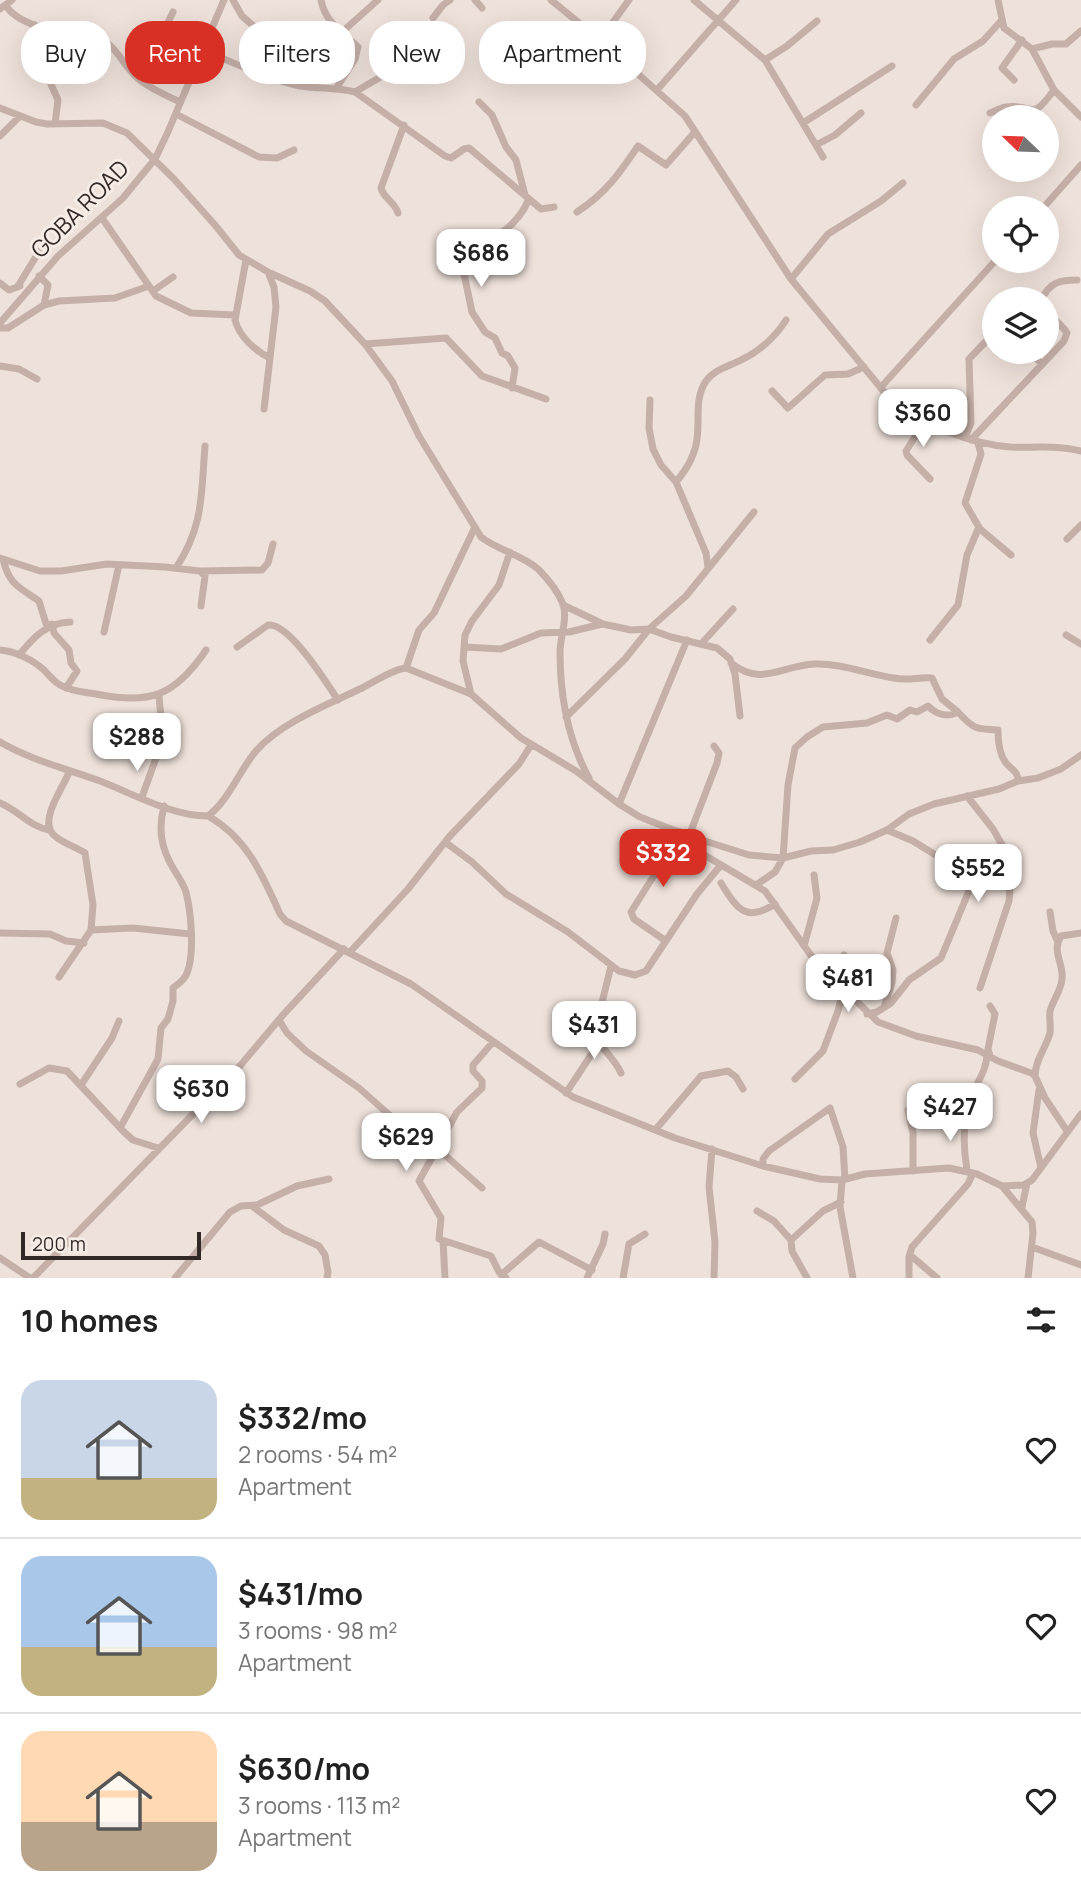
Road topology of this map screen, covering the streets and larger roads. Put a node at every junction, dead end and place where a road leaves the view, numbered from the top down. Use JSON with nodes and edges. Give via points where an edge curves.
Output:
{"nodes":[{"id":1,"x":224,"y":0,"type":"edge"},
{"id":2,"x":233,"y":0,"type":"edge"},
{"id":3,"x":321,"y":0,"type":"edge"},
{"id":4,"x":377,"y":0,"type":"edge"},
{"id":5,"x":450,"y":0,"type":"edge"},
{"id":6,"x":475,"y":0,"type":"edge"},
{"id":7,"x":551,"y":0,"type":"edge"},
{"id":8,"x":629,"y":0,"type":"edge"},
{"id":9,"x":694,"y":0,"type":"edge"},
{"id":10,"x":736,"y":0,"type":"edge"},
{"id":11,"x":998,"y":0,"type":"edge"},
{"id":12,"x":6,"y":5,"type":"edge"},
{"id":13,"x":482,"y":8,"type":"dead end"},
{"id":14,"x":173,"y":12,"type":"dead end"},
{"id":15,"x":433,"y":18,"type":"dead end"},
{"id":16,"x":718,"y":20,"type":"junction"},
{"id":17,"x":27,"y":21,"type":"edge"},
{"id":18,"x":169,"y":21,"type":"edge"},
{"id":19,"x":214,"y":21,"type":"edge"},
{"id":20,"x":248,"y":21,"type":"edge"},
{"id":21,"x":330,"y":21,"type":"edge"},
{"id":22,"x":354,"y":21,"type":"edge"},
{"id":23,"x":577,"y":21,"type":"edge"},
{"id":24,"x":614,"y":21,"type":"edge"},
{"id":25,"x":817,"y":21,"type":"dead end"},
{"id":26,"x":1002,"y":21,"type":"junction"},
{"id":27,"x":1081,"y":31,"type":"edge"},
{"id":28,"x":1022,"y":40,"type":"junction"},
{"id":29,"x":111,"y":45,"type":"edge"},
{"id":30,"x":1032,"y":49,"type":"junction"},
{"id":31,"x":765,"y":60,"type":"junction"},
{"id":32,"x":892,"y":66,"type":"dead end"},
{"id":33,"x":646,"y":80,"type":"edge"},
{"id":34,"x":1014,"y":80,"type":"dead end"},
{"id":35,"x":51,"y":84,"type":"edge"},
{"id":36,"x":188,"y":84,"type":"edge"},
{"id":37,"x":292,"y":84,"type":"edge"},
{"id":38,"x":339,"y":84,"type":"edge"},
{"id":39,"x":369,"y":84,"type":"edge"},
{"id":40,"x":337,"y":87,"type":"junction"},
{"id":41,"x":657,"y":90,"type":"junction"},
{"id":42,"x":1055,"y":90,"type":"junction"},
{"id":43,"x":355,"y":92,"type":"junction"},
{"id":44,"x":180,"y":102,"type":"junction"},
{"id":45,"x":479,"y":102,"type":"dead end"},
{"id":46,"x":916,"y":105,"type":"dead end"},
{"id":47,"x":1042,"y":105,"type":"edge"},
{"id":48,"x":0,"y":108,"type":"edge"},
{"id":49,"x":861,"y":113,"type":"dead end"},
{"id":50,"x":176,"y":114,"type":"junction"},
{"id":51,"x":19,"y":117,"type":"junction"},
{"id":52,"x":1081,"y":117,"type":"edge"},
{"id":53,"x":803,"y":123,"type":"junction"},
{"id":54,"x":55,"y":124,"type":"junction"},
{"id":55,"x":404,"y":125,"type":"junction"},
{"id":56,"x":694,"y":133,"type":"junction"},
{"id":57,"x":0,"y":136,"type":"edge"},
{"id":58,"x":816,"y":145,"type":"junction"},
{"id":59,"x":294,"y":150,"type":"dead end"},
{"id":60,"x":823,"y":156,"type":"dead end"},
{"id":61,"x":155,"y":159,"type":"junction"},
{"id":62,"x":1081,"y":165,"type":"edge"},
{"id":63,"x":903,"y":183,"type":"dead end"},
{"id":64,"x":1054,"y":196,"type":"edge"},
{"id":65,"x":527,"y":198,"type":"junction"},
{"id":66,"x":554,"y":207,"type":"dead end"},
{"id":67,"x":578,"y":212,"type":"dead end"},
{"id":68,"x":398,"y":213,"type":"dead end"},
{"id":69,"x":102,"y":218,"type":"junction"},
{"id":70,"x":47,"y":243,"type":"dead end"},
{"id":71,"x":246,"y":260,"type":"junction"},
{"id":72,"x":268,"y":272,"type":"junction"},
{"id":73,"x":984,"y":273,"type":"edge"},
{"id":74,"x":39,"y":276,"type":"junction"},
{"id":75,"x":173,"y":277,"type":"dead end"},
{"id":76,"x":791,"y":279,"type":"junction"},
{"id":77,"x":1077,"y":280,"type":"dead end"},
{"id":78,"x":0,"y":283,"type":"edge"},
{"id":79,"x":18,"y":286,"type":"junction"},
{"id":80,"x":1050,"y":287,"type":"edge"},
{"id":81,"x":151,"y":289,"type":"junction"},
{"id":82,"x":26,"y":292,"type":"junction"},
{"id":83,"x":44,"y":305,"type":"junction"},
{"id":84,"x":235,"y":315,"type":"junction"},
{"id":85,"x":786,"y":320,"type":"dead end"},
{"id":86,"x":1059,"y":324,"type":"edge"},
{"id":87,"x":0,"y":325,"type":"edge"},
{"id":88,"x":365,"y":344,"type":"junction"},
{"id":89,"x":982,"y":345,"type":"edge"},
{"id":90,"x":1059,"y":346,"type":"edge"},
{"id":91,"x":270,"y":358,"type":"junction"},
{"id":92,"x":1042,"y":364,"type":"edge"},
{"id":93,"x":0,"y":366,"type":"edge"},
{"id":94,"x":864,"y":367,"type":"junction"},
{"id":95,"x":37,"y":379,"type":"dead end"},
{"id":96,"x":881,"y":387,"type":"junction"},
{"id":97,"x":512,"y":388,"type":"junction"},
{"id":98,"x":772,"y":391,"type":"dead end"},
{"id":99,"x":546,"y":399,"type":"dead end"},
{"id":100,"x":650,"y":400,"type":"dead end"},
{"id":101,"x":264,"y":409,"type":"dead end"},
{"id":102,"x":925,"y":421,"type":"junction"},
{"id":103,"x":971,"y":440,"type":"junction"},
{"id":104,"x":205,"y":446,"type":"dead end"},
{"id":105,"x":1081,"y":451,"type":"edge"},
{"id":106,"x":930,"y":479,"type":"dead end"},
{"id":107,"x":676,"y":482,"type":"junction"},
{"id":108,"x":754,"y":512,"type":"dead end"},
{"id":109,"x":1081,"y":525,"type":"edge"},
{"id":110,"x":475,"y":527,"type":"junction"},
{"id":111,"x":979,"y":527,"type":"junction"},
{"id":112,"x":1067,"y":539,"type":"dead end"},
{"id":113,"x":273,"y":544,"type":"dead end"},
{"id":114,"x":510,"y":552,"type":"junction"},
{"id":115,"x":1011,"y":555,"type":"dead end"},
{"id":116,"x":2,"y":558,"type":"edge"},
{"id":117,"x":119,"y":565,"type":"junction"},
{"id":118,"x":709,"y":567,"type":"junction"},
{"id":119,"x":176,"y":568,"type":"junction"},
{"id":120,"x":200,"y":571,"type":"junction"},
{"id":121,"x":563,"y":605,"type":"junction"},
{"id":122,"x":201,"y":606,"type":"dead end"},
{"id":123,"x":733,"y":609,"type":"dead end"},
{"id":124,"x":70,"y":622,"type":"dead end"},
{"id":125,"x":603,"y":624,"type":"junction"},
{"id":126,"x":49,"y":626,"type":"junction"},
{"id":127,"x":649,"y":628,"type":"junction"},
{"id":128,"x":104,"y":632,"type":"dead end"},
{"id":129,"x":562,"y":632,"type":"junction"},
{"id":130,"x":1066,"y":635,"type":"dead end"},
{"id":131,"x":687,"y":640,"type":"junction"},
{"id":132,"x":930,"y":640,"type":"dead end"},
{"id":133,"x":702,"y":643,"type":"junction"},
{"id":134,"x":1081,"y":643,"type":"edge"},
{"id":135,"x":237,"y":647,"type":"dead end"},
{"id":136,"x":464,"y":647,"type":"junction"},
{"id":137,"x":0,"y":650,"type":"edge"},
{"id":138,"x":206,"y":650,"type":"dead end"},
{"id":139,"x":19,"y":655,"type":"junction"},
{"id":140,"x":732,"y":663,"type":"junction"},
{"id":141,"x":406,"y":668,"type":"junction"},
{"id":142,"x":66,"y":688,"type":"junction"},
{"id":143,"x":471,"y":694,"type":"junction"},
{"id":144,"x":159,"y":695,"type":"junction"},
{"id":145,"x":338,"y":699,"type":"junction"},
{"id":146,"x":958,"y":712,"type":"junction"},
{"id":147,"x":566,"y":716,"type":"junction"},
{"id":148,"x":740,"y":716,"type":"dead end"},
{"id":149,"x":0,"y":742,"type":"edge"},
{"id":150,"x":531,"y":745,"type":"junction"},
{"id":151,"x":714,"y":746,"type":"dead end"},
{"id":152,"x":1081,"y":755,"type":"edge"},
{"id":153,"x":69,"y":772,"type":"junction"},
{"id":154,"x":591,"y":781,"type":"junction"},
{"id":155,"x":1018,"y":781,"type":"junction"},
{"id":156,"x":967,"y":796,"type":"junction"},
{"id":157,"x":142,"y":797,"type":"junction"},
{"id":158,"x":0,"y":803,"type":"edge"},
{"id":159,"x":619,"y":804,"type":"junction"},
{"id":160,"x":164,"y":806,"type":"junction"},
{"id":161,"x":208,"y":816,"type":"junction"},
{"id":162,"x":49,"y":830,"type":"junction"},
{"id":163,"x":887,"y":830,"type":"junction"},
{"id":164,"x":679,"y":832,"type":"junction"},
{"id":165,"x":689,"y":836,"type":"junction"},
{"id":166,"x":445,"y":842,"type":"junction"},
{"id":167,"x":1009,"y":857,"type":"dead end"},
{"id":168,"x":783,"y":858,"type":"junction"},
{"id":169,"x":721,"y":865,"type":"junction"},
{"id":170,"x":976,"y":874,"type":"junction"},
{"id":171,"x":814,"y":875,"type":"dead end"},
{"id":172,"x":721,"y":883,"type":"dead end"},
{"id":173,"x":757,"y":885,"type":"junction"},
{"id":174,"x":775,"y":904,"type":"junction"},
{"id":175,"x":1051,"y":912,"type":"dead end"},
{"id":176,"x":896,"y":918,"type":"dead end"},
{"id":177,"x":91,"y":930,"type":"junction"},
{"id":178,"x":0,"y":933,"type":"edge"},
{"id":179,"x":1081,"y":933,"type":"edge"},
{"id":180,"x":190,"y":934,"type":"junction"},
{"id":181,"x":666,"y":942,"type":"junction"},
{"id":182,"x":1058,"y":942,"type":"junction"},
{"id":183,"x":84,"y":943,"type":"junction"},
{"id":184,"x":804,"y":946,"type":"junction"},
{"id":185,"x":347,"y":950,"type":"junction"},
{"id":186,"x":844,"y":955,"type":"dead end"},
{"id":187,"x":611,"y":966,"type":"junction"},
{"id":188,"x":59,"y":977,"type":"dead end"},
{"id":189,"x":831,"y":977,"type":"junction"},
{"id":190,"x":980,"y":988,"type":"dead end"},
{"id":191,"x":843,"y":990,"type":"junction"},
{"id":192,"x":990,"y":1006,"type":"dead end"},
{"id":193,"x":884,"y":1008,"type":"junction"},
{"id":194,"x":867,"y":1014,"type":"junction"},
{"id":195,"x":279,"y":1020,"type":"junction"},
{"id":196,"x":119,"y":1021,"type":"dead end"},
{"id":197,"x":595,"y":1035,"type":"junction"},
{"id":198,"x":493,"y":1042,"type":"junction"},
{"id":199,"x":988,"y":1055,"type":"junction"},
{"id":200,"x":621,"y":1073,"type":"dead end"},
{"id":201,"x":1035,"y":1076,"type":"junction"},
{"id":202,"x":795,"y":1079,"type":"dead end"},
{"id":203,"x":20,"y":1084,"type":"dead end"},
{"id":204,"x":81,"y":1085,"type":"junction"},
{"id":205,"x":1039,"y":1087,"type":"junction"},
{"id":206,"x":743,"y":1089,"type":"dead end"},
{"id":207,"x":566,"y":1093,"type":"junction"},
{"id":208,"x":908,"y":1110,"type":"dead end"},
{"id":209,"x":1081,"y":1114,"type":"edge"},
{"id":210,"x":120,"y":1128,"type":"junction"},
{"id":211,"x":656,"y":1129,"type":"junction"},
{"id":212,"x":1067,"y":1131,"type":"junction"},
{"id":213,"x":441,"y":1139,"type":"junction"},
{"id":214,"x":437,"y":1148,"type":"junction"},
{"id":215,"x":159,"y":1149,"type":"junction"},
{"id":216,"x":712,"y":1149,"type":"junction"},
{"id":217,"x":763,"y":1166,"type":"junction"},
{"id":218,"x":1041,"y":1168,"type":"junction"},
{"id":219,"x":913,"y":1171,"type":"junction"},
{"id":220,"x":970,"y":1171,"type":"junction"},
{"id":221,"x":328,"y":1179,"type":"dead end"},
{"id":222,"x":844,"y":1180,"type":"junction"},
{"id":223,"x":1027,"y":1183,"type":"junction"},
{"id":224,"x":1002,"y":1186,"type":"junction"},
{"id":225,"x":482,"y":1188,"type":"dead end"},
{"id":226,"x":841,"y":1202,"type":"junction"},
{"id":227,"x":252,"y":1206,"type":"junction"},
{"id":228,"x":1022,"y":1207,"type":"junction"},
{"id":229,"x":757,"y":1210,"type":"dead end"},
{"id":230,"x":605,"y":1234,"type":"dead end"},
{"id":231,"x":645,"y":1234,"type":"dead end"},
{"id":232,"x":791,"y":1240,"type":"junction"},
{"id":233,"x":443,"y":1241,"type":"junction"},
{"id":234,"x":1032,"y":1247,"type":"junction"},
{"id":235,"x":909,"y":1255,"type":"junction"},
{"id":236,"x":0,"y":1258,"type":"edge"},
{"id":237,"x":1081,"y":1265,"type":"edge"},
{"id":238,"x":592,"y":1270,"type":"junction"},
{"id":239,"x":504,"y":1277,"type":"edge"},
{"id":240,"x":32,"y":1278,"type":"edge"},
{"id":241,"x":175,"y":1278,"type":"edge"},
{"id":242,"x":327,"y":1278,"type":"edge"},
{"id":243,"x":445,"y":1278,"type":"edge"},
{"id":244,"x":587,"y":1278,"type":"edge"},
{"id":245,"x":623,"y":1278,"type":"edge"},
{"id":246,"x":714,"y":1278,"type":"edge"},
{"id":247,"x":807,"y":1278,"type":"edge"},
{"id":248,"x":853,"y":1278,"type":"edge"},
{"id":249,"x":909,"y":1278,"type":"edge"},
{"id":250,"x":937,"y":1278,"type":"edge"},
{"id":251,"x":1028,"y":1278,"type":"edge"}],
"edges":[{"from":1,"to":19,"type":"street","name":"GOBA ROAD"},
{"from":2,"to":20,"type":"street"},
{"from":3,"to":21,"type":"street"},
{"from":4,"to":22,"type":"street"},
{"from":5,"to":15,"type":"street"},
{"from":6,"to":13,"type":"street"},
{"from":7,"to":23,"type":"street"},
{"from":8,"to":24,"type":"street"},
{"from":9,"to":16,"type":"street"},
{"from":10,"to":16,"type":"street"},
{"from":11,"to":26,"type":"street"},
{"from":12,"to":17,"type":"street"},
{"from":14,"to":18,"type":"street"},
{"from":16,"to":31,"type":"street"},
{"from":16,"to":41,"type":"street"},
{"from":25,"to":31,"type":"street"},
{"from":26,"to":28,"type":"street"},
{"from":26,"to":46,"type":"street","via":[[983,41],[954,59]]},
{"from":27,"to":30,"type":"street","via":[[1066,44]]},
{"from":28,"to":30,"type":"street"},
{"from":28,"to":34,"type":"street","via":[[1002,68]]},
{"from":29,"to":44,"type":"street","via":[[142,82]]},
{"from":30,"to":42,"type":"street"},
{"from":31,"to":53,"type":"street"},
{"from":32,"to":53,"type":"street"},
{"from":33,"to":41,"type":"street"},
{"from":35,"to":54,"type":"street","via":[[58,100]]},
{"from":36,"to":44,"type":"street","name":"GOBA ROAD"},
{"from":37,"to":40,"type":"street"},
{"from":38,"to":40,"type":"street"},
{"from":39,"to":43,"type":"street"},
{"from":40,"to":43,"type":"street"},
{"from":41,"to":56,"type":"street","via":[[685,116]]},
{"from":42,"to":47,"type":"street"},
{"from":42,"to":52,"type":"street"},
{"from":43,"to":55,"type":"street"},
{"from":44,"to":50,"type":"street","name":"GOBA ROAD"},
{"from":45,"to":65,"type":"street","via":[[498,124],[502,140],[516,159]]},
{"from":48,"to":51,"type":"street"},
{"from":49,"to":58,"type":"street"},
{"from":50,"to":59,"type":"street","via":[[259,157],[277,158]]},
{"from":50,"to":61,"type":"street","name":"GOBA ROAD"},
{"from":51,"to":54,"type":"street"},
{"from":51,"to":57,"type":"street"},
{"from":53,"to":58,"type":"street"},
{"from":54,"to":61,"type":"street","via":[[110,124]]},
{"from":55,"to":65,"type":"street","via":[[451,158],[470,148]]},
{"from":55,"to":68,"type":"street","via":[[381,188]]},
{"from":56,"to":67,"type":"street","via":[[666,165],[638,146],[622,172]]},
{"from":56,"to":76,"type":"street"},
{"from":58,"to":60,"type":"street"},
{"from":61,"to":69,"type":"street","name":"GOBA ROAD"},
{"from":61,"to":71,"type":"street"},
{"from":62,"to":64,"type":"street"},
{"from":63,"to":76,"type":"street","via":[[828,234]]},
{"from":65,"to":66,"type":"street","via":[[541,209]]},
{"from":65,"to":97,"type":"street","via":[[515,223],[460,255],[472,313],[515,368]]},
{"from":69,"to":74,"type":"street","name":"GOBA ROAD"},
{"from":69,"to":81,"type":"street"},
{"from":70,"to":79,"type":"street"},
{"from":71,"to":72,"type":"street"},
{"from":71,"to":84,"type":"street"},
{"from":72,"to":88,"type":"street","via":[[326,301]]},
{"from":72,"to":91,"type":"street","via":[[276,307]]},
{"from":73,"to":96,"type":"street"},
{"from":74,"to":82,"type":"street","name":"GOBA ROAD"},
{"from":74,"to":83,"type":"street","via":[[48,285]]},
{"from":75,"to":81,"type":"street"},
{"from":76,"to":94,"type":"street"},
{"from":77,"to":80,"type":"street","via":[[1057,281]]},
{"from":78,"to":79,"type":"street","via":[[9,290]]},
{"from":79,"to":82,"type":"street"},
{"from":81,"to":83,"type":"street"},
{"from":81,"to":84,"type":"street","via":[[161,300],[191,313]]},
{"from":82,"to":87,"type":"street","name":"GOBA ROAD"},
{"from":83,"to":87,"type":"street","via":[[9,328]]},
{"from":84,"to":91,"type":"street","via":[[237,328]]},
{"from":85,"to":107,"type":"street","via":[[755,353],[708,378],[699,396],[694,452],[688,469]]},
{"from":86,"to":90,"type":"street","via":[[1067,333]]},
{"from":88,"to":97,"type":"street","via":[[446,338],[482,376]]},
{"from":88,"to":110,"type":"street","via":[[392,381],[419,436]]},
{"from":89,"to":103,"type":"street","via":[[969,359]]},
{"from":91,"to":101,"type":"street"},
{"from":92,"to":103,"type":"street"},
{"from":93,"to":95,"type":"street"},
{"from":94,"to":96,"type":"street"},
{"from":94,"to":98,"type":"street","via":[[848,374],[825,375],[788,408]]},
{"from":96,"to":102,"type":"street","via":[[902,409]]},
{"from":97,"to":99,"type":"street"},
{"from":100,"to":107,"type":"street","via":[[650,441],[655,456]]},
{"from":102,"to":103,"type":"street"},
{"from":102,"to":106,"type":"street","via":[[906,451]]},
{"from":103,"to":105,"type":"street"},
{"from":103,"to":111,"type":"street","via":[[981,454],[965,503]]},
{"from":104,"to":119,"type":"street","via":[[198,521]]},
{"from":107,"to":118,"type":"street"},
{"from":108,"to":118,"type":"street"},
{"from":109,"to":112,"type":"street"},
{"from":110,"to":114,"type":"street","via":[[491,545]]},
{"from":110,"to":141,"type":"street","via":[[434,613],[419,631]]},
{"from":111,"to":115,"type":"street"},
{"from":111,"to":132,"type":"street","via":[[967,555],[957,605]]},
{"from":113,"to":120,"type":"street","via":[[262,570]]},
{"from":114,"to":121,"type":"street","via":[[537,568]]},
{"from":114,"to":136,"type":"street","via":[[499,585],[472,621]]},
{"from":116,"to":117,"type":"street","via":[[48,572]]},
{"from":116,"to":126,"type":"street","via":[[10,580],[39,601]]},
{"from":117,"to":119,"type":"street"},
{"from":117,"to":128,"type":"street"},
{"from":118,"to":127,"type":"street","via":[[686,596]]},
{"from":119,"to":120,"type":"street"},
{"from":120,"to":122,"type":"street","via":[[205,576]]},
{"from":121,"to":125,"type":"street"},
{"from":121,"to":129,"type":"street"},
{"from":123,"to":133,"type":"street"},
{"from":124,"to":126,"type":"street"},
{"from":125,"to":127,"type":"street","via":[[631,630]]},
{"from":125,"to":129,"type":"street"},
{"from":126,"to":139,"type":"street"},
{"from":126,"to":142,"type":"street","via":[[69,650],[76,667]]},
{"from":127,"to":131,"type":"street"},
{"from":127,"to":147,"type":"street","via":[[625,659]]},
{"from":129,"to":136,"type":"street","via":[[541,633],[501,649]]},
{"from":129,"to":147,"type":"street","via":[[560,674]]},
{"from":130,"to":134,"type":"street"},
{"from":131,"to":133,"type":"street"},
{"from":131,"to":159,"type":"street"},
{"from":133,"to":140,"type":"street","via":[[718,648]]},
{"from":135,"to":145,"type":"street","via":[[268,625],[282,628]]},
{"from":136,"to":143,"type":"street"},
{"from":137,"to":139,"type":"street"},
{"from":138,"to":144,"type":"street","via":[[184,679]]},
{"from":139,"to":142,"type":"street"},
{"from":140,"to":146,"type":"street","via":[[761,676],[817,664],[893,678],[932,678],[942,699]]},
{"from":140,"to":148,"type":"street"},
{"from":141,"to":143,"type":"street"},
{"from":141,"to":145,"type":"street"},
{"from":142,"to":144,"type":"street","via":[[116,698]]},
{"from":143,"to":150,"type":"street"},
{"from":144,"to":157,"type":"street","via":[[165,733]]},
{"from":145,"to":161,"type":"street","via":[[268,739]]},
{"from":146,"to":155,"type":"street","via":[[977,730],[998,730],[1000,752]]},
{"from":146,"to":168,"type":"street","via":[[944,715],[928,706],[897,719],[887,715],[867,723],[824,727],[807,737],[794,752]]},
{"from":147,"to":154,"type":"street"},
{"from":149,"to":153,"type":"street"},
{"from":150,"to":154,"type":"street"},
{"from":150,"to":166,"type":"street","via":[[519,764]]},
{"from":151,"to":165,"type":"street","via":[[719,753],[717,763]]},
{"from":152,"to":155,"type":"street","via":[[1061,769]]},
{"from":153,"to":157,"type":"street"},
{"from":153,"to":162,"type":"street","via":[[51,813]]},
{"from":154,"to":159,"type":"street"},
{"from":155,"to":156,"type":"street"},
{"from":156,"to":163,"type":"street","via":[[909,814]]},
{"from":156,"to":167,"type":"street"},
{"from":157,"to":160,"type":"street"},
{"from":158,"to":162,"type":"street","via":[[36,827]]},
{"from":159,"to":164,"type":"street"},
{"from":160,"to":161,"type":"street"},
{"from":160,"to":180,"type":"street","via":[[160,833],[186,893]]},
{"from":161,"to":185,"type":"street","via":[[224,825],[249,851],[286,921]]},
{"from":162,"to":177,"type":"street","via":[[87,857]]},
{"from":163,"to":168,"type":"street","via":[[833,850]]},
{"from":163,"to":170,"type":"street"},
{"from":164,"to":165,"type":"street"},
{"from":164,"to":169,"type":"street","via":[[691,846]]},
{"from":164,"to":181,"type":"street","via":[[631,912]]},
{"from":165,"to":168,"type":"street","via":[[749,855]]},
{"from":166,"to":185,"type":"street","via":[[408,889]]},
{"from":166,"to":187,"type":"street","via":[[506,894],[568,932]]},
{"from":168,"to":173,"type":"street","via":[[775,872]]},
{"from":169,"to":173,"type":"street"},
{"from":169,"to":181,"type":"street"},
{"from":170,"to":190,"type":"street","via":[[1007,886],[1011,893]]},
{"from":170,"to":193,"type":"street","via":[[945,953]]},
{"from":171,"to":184,"type":"street","via":[[817,898]]},
{"from":172,"to":174,"type":"street","via":[[734,905],[746,912],[757,913]]},
{"from":173,"to":174,"type":"street"},
{"from":174,"to":184,"type":"street"},
{"from":175,"to":182,"type":"street"},
{"from":176,"to":193,"type":"street","via":[[887,953],[892,983]]},
{"from":177,"to":180,"type":"street"},
{"from":177,"to":183,"type":"street"},
{"from":178,"to":183,"type":"street","via":[[50,934]]},
{"from":179,"to":182,"type":"street","via":[[1061,936]]},
{"from":180,"to":210,"type":"street","via":[[187,974],[173,988],[158,1059]]},
{"from":181,"to":187,"type":"street","via":[[644,974],[626,974]]},
{"from":182,"to":201,"type":"street","via":[[1062,981]]},
{"from":183,"to":188,"type":"street"},
{"from":184,"to":189,"type":"street"},
{"from":185,"to":195,"type":"street"},
{"from":185,"to":198,"type":"street","via":[[411,984]]},
{"from":186,"to":189,"type":"street"},
{"from":187,"to":197,"type":"street"},
{"from":189,"to":191,"type":"street"},
{"from":191,"to":194,"type":"street"},
{"from":191,"to":202,"type":"street","via":[[823,1051]]},
{"from":192,"to":199,"type":"street","via":[[995,1014]]},
{"from":193,"to":194,"type":"street"},
{"from":194,"to":199,"type":"street","via":[[898,1030]]},
{"from":195,"to":213,"type":"street","via":[[306,1051],[395,1120]]},
{"from":195,"to":215,"type":"street"},
{"from":196,"to":204,"type":"street"},
{"from":197,"to":200,"type":"street"},
{"from":197,"to":207,"type":"street","via":[[593,1053]]},
{"from":198,"to":207,"type":"street"},
{"from":198,"to":213,"type":"street","via":[[473,1065],[482,1088],[457,1112]]},
{"from":199,"to":201,"type":"street"},
{"from":199,"to":220,"type":"street","via":[[966,1120],[964,1140]]},
{"from":201,"to":205,"type":"street"},
{"from":203,"to":204,"type":"street","via":[[42,1070],[55,1068],[67,1071]]},
{"from":204,"to":210,"type":"street"},
{"from":205,"to":212,"type":"street"},
{"from":205,"to":218,"type":"street","via":[[1034,1133]]},
{"from":206,"to":211,"type":"street","via":[[727,1071],[701,1076]]},
{"from":207,"to":211,"type":"street"},
{"from":208,"to":219,"type":"street"},
{"from":209,"to":212,"type":"street"},
{"from":210,"to":215,"type":"street","via":[[133,1140]]},
{"from":211,"to":216,"type":"street"},
{"from":212,"to":218,"type":"street"},
{"from":213,"to":214,"type":"street"},
{"from":214,"to":225,"type":"street"},
{"from":214,"to":233,"type":"street","via":[[419,1181],[442,1218],[438,1237]]},
{"from":215,"to":240,"type":"street"},
{"from":216,"to":217,"type":"street"},
{"from":216,"to":246,"type":"street","via":[[709,1187]]},
{"from":217,"to":222,"type":"street"},
{"from":217,"to":222,"type":"street","via":[[769,1151],[830,1108],[842,1147]]},
{"from":218,"to":223,"type":"street"},
{"from":219,"to":220,"type":"street"},
{"from":219,"to":222,"type":"street"},
{"from":220,"to":224,"type":"street"},
{"from":220,"to":235,"type":"street","via":[[968,1184]]},
{"from":221,"to":227,"type":"street","via":[[285,1190]]},
{"from":222,"to":226,"type":"street"},
{"from":223,"to":224,"type":"street"},
{"from":223,"to":228,"type":"street"},
{"from":224,"to":228,"type":"street"},
{"from":226,"to":232,"type":"street","via":[[814,1218]]},
{"from":226,"to":248,"type":"street"},
{"from":227,"to":241,"type":"street","via":[[228,1213]]},
{"from":227,"to":242,"type":"street","via":[[284,1230],[319,1246],[325,1255]]},
{"from":228,"to":234,"type":"street","via":[[1032,1222]]},
{"from":229,"to":232,"type":"street"},
{"from":230,"to":238,"type":"street"},
{"from":231,"to":245,"type":"street","via":[[629,1244]]},
{"from":232,"to":247,"type":"street"},
{"from":233,"to":239,"type":"street","via":[[491,1256]]},
{"from":233,"to":243,"type":"street"},
{"from":234,"to":237,"type":"street"},
{"from":234,"to":251,"type":"street"},
{"from":235,"to":249,"type":"street"},
{"from":235,"to":250,"type":"street"},
{"from":236,"to":240,"type":"street"},
{"from":238,"to":239,"type":"street","via":[[539,1242]]},
{"from":238,"to":244,"type":"street"}]}
